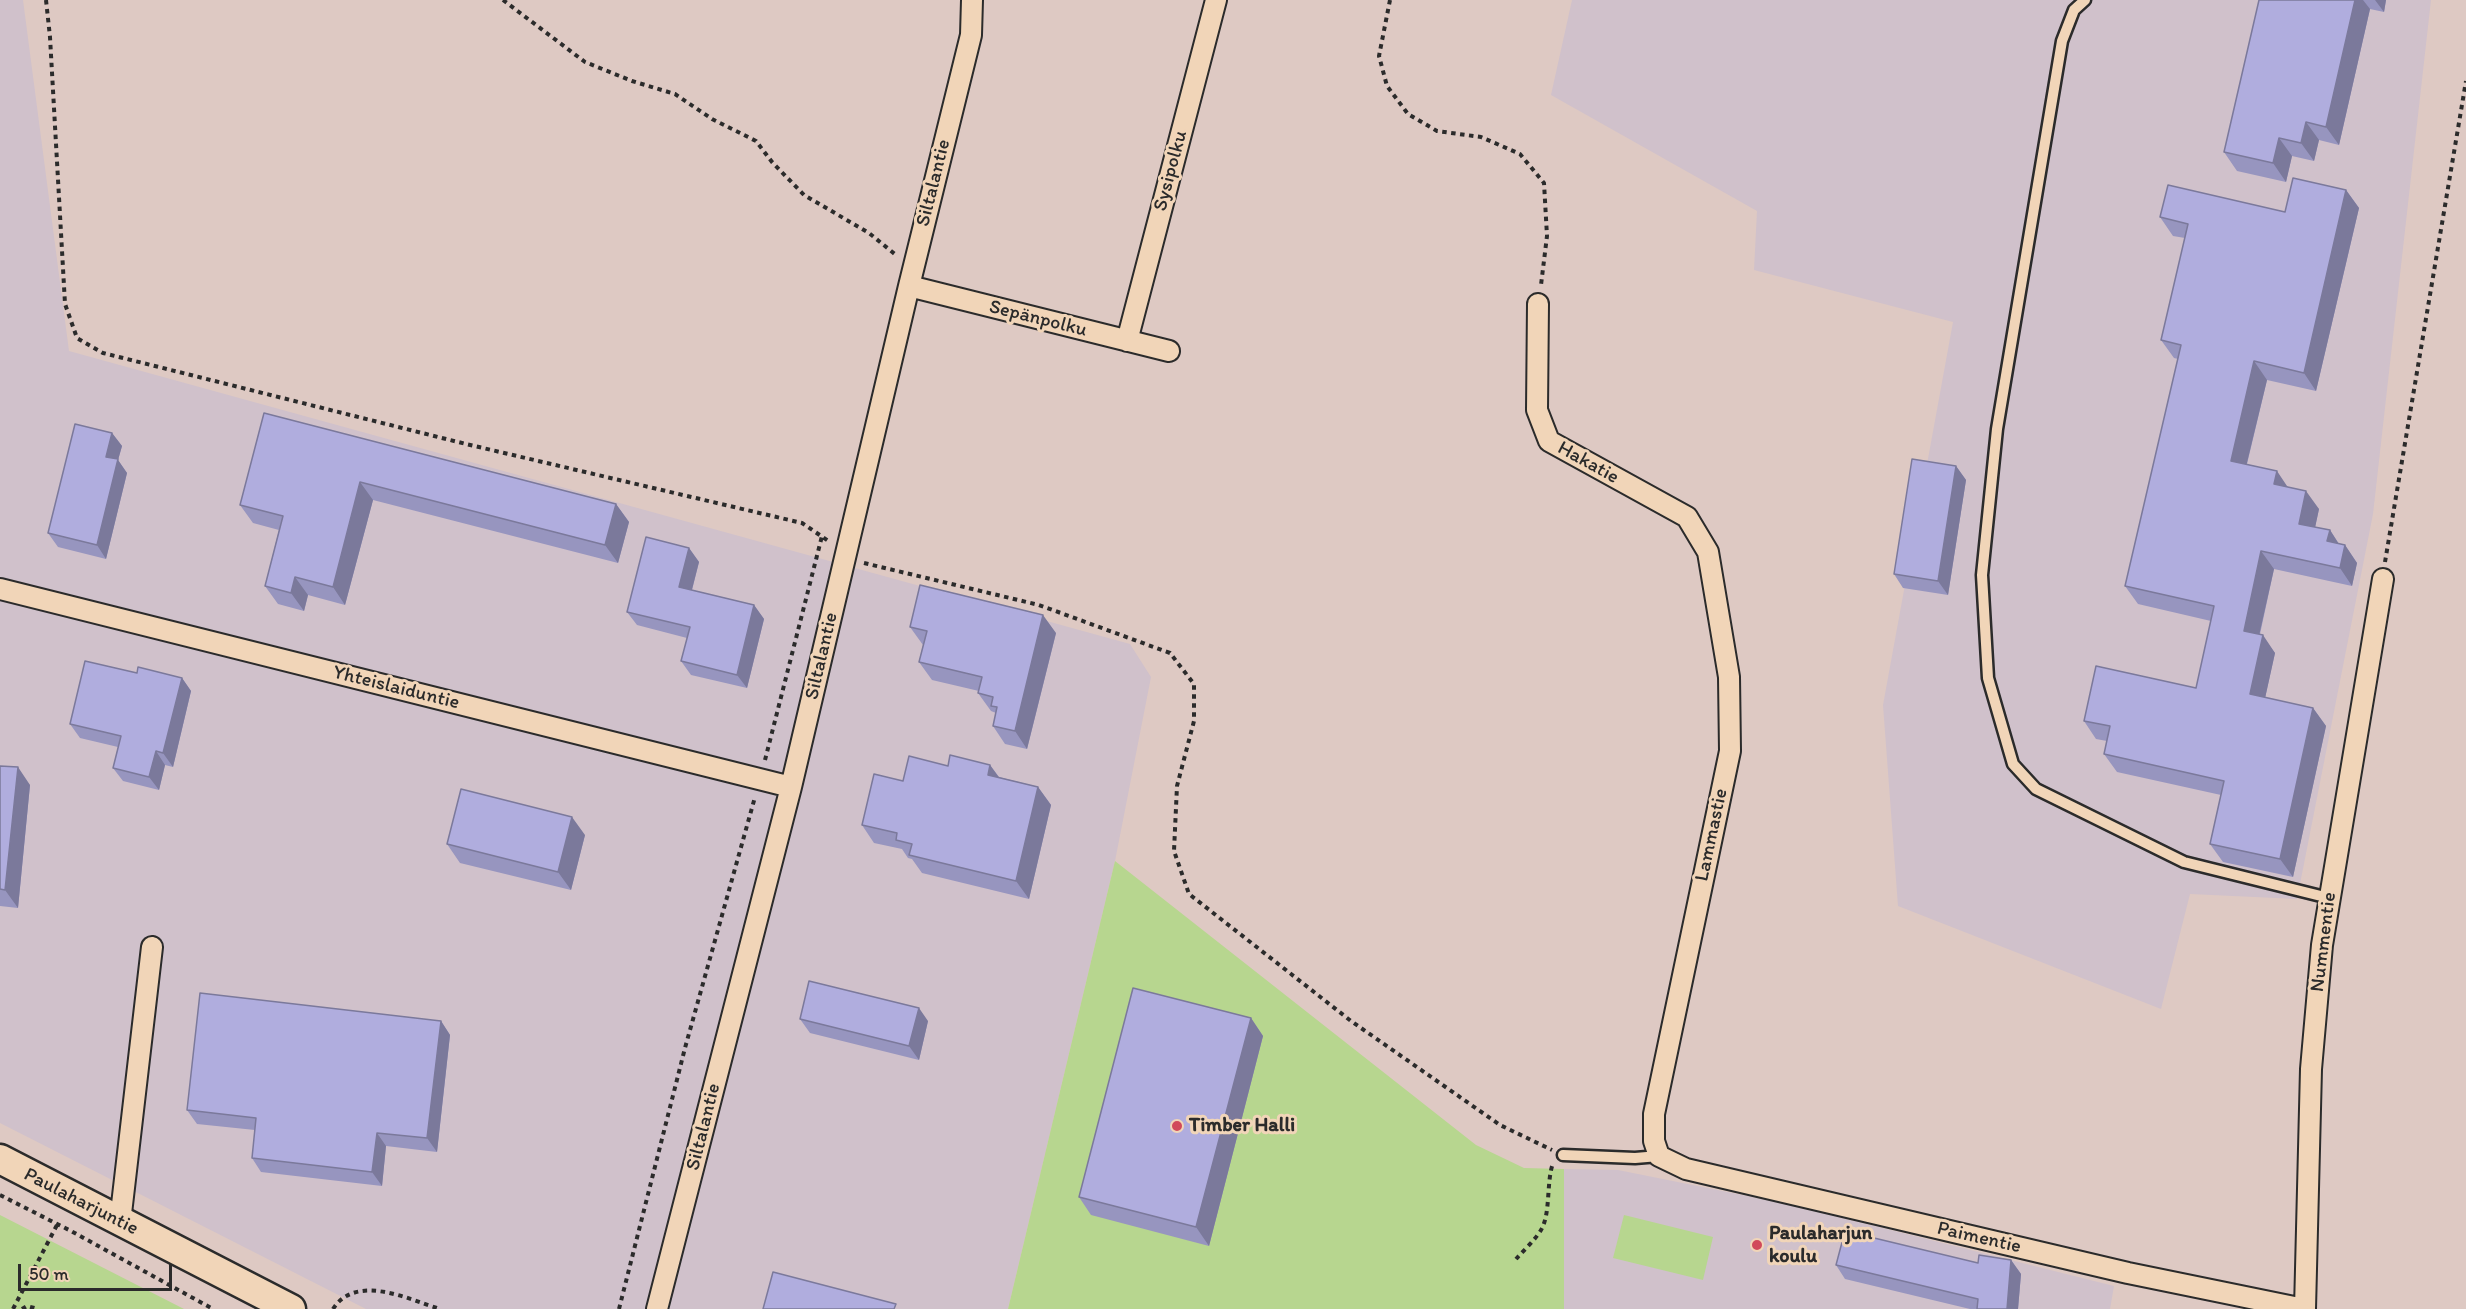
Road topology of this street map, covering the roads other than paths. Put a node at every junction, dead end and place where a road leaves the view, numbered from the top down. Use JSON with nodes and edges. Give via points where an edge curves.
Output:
{"nodes":[{"id":1,"x":972,"y":0,"type":"edge"},
{"id":2,"x":1216,"y":0,"type":"edge"},
{"id":3,"x":2085,"y":0,"type":"edge"},
{"id":4,"x":909,"y":285,"type":"junction"},
{"id":5,"x":1538,"y":304,"type":"road end"},
{"id":6,"x":1126,"y":341,"type":"junction"},
{"id":7,"x":1169,"y":351,"type":"dead end"},
{"id":8,"x":1687,"y":517,"type":"joint"},
{"id":9,"x":2383,"y":579,"type":"road end"},
{"id":10,"x":0,"y":589,"type":"edge"},
{"id":11,"x":791,"y":787,"type":"junction"},
{"id":12,"x":2330,"y":898,"type":"junction"},
{"id":13,"x":152,"y":947,"type":"dead end"},
{"id":14,"x":1563,"y":1155,"type":"road end"},
{"id":15,"x":1659,"y":1156,"type":"junction"},
{"id":16,"x":0,"y":1160,"type":"edge"},
{"id":17,"x":120,"y":1222,"type":"junction"},
{"id":18,"x":291,"y":1309,"type":"edge"},
{"id":19,"x":657,"y":1309,"type":"edge"},
{"id":20,"x":2304,"y":1309,"type":"edge"}],
"edges":[{"from":1,"to":4,"type":"street","name":"Siltalantie","via":[[971,35]]},
{"from":2,"to":6,"type":"street","name":"Sysipolku"},
{"from":3,"to":12,"type":"lane","via":[[2074,10],[2062,41],[1997,429],[1982,575],[1988,678],[2013,764],[2036,789],[2184,862]]},
{"from":4,"to":6,"type":"street","name":"Sepänpolku"},
{"from":4,"to":11,"type":"street","name":"Siltalantie"},
{"from":5,"to":8,"type":"street","name":"Hakatie","via":[[1537,410],[1549,441]]},
{"from":6,"to":7,"type":"street","name":"Sepänpolku"},
{"from":8,"to":15,"type":"street","name":"Lammastie","via":[[1708,552],[1729,677],[1730,751],[1654,1114],[1654,1141]]},
{"from":9,"to":12,"type":"street","name":"Nummentie"},
{"from":10,"to":11,"type":"street","name":"Yhteislaiduntie"},
{"from":11,"to":19,"type":"street","name":"Siltalantie"},
{"from":12,"to":20,"type":"street","name":"Nummentie","via":[[2311,1069]]},
{"from":13,"to":17,"type":"street"},
{"from":14,"to":15,"type":"lane"},
{"from":15,"to":20,"type":"street","name":"Paimentie","via":[[1698,1172],[2128,1273]]},
{"from":16,"to":17,"type":"main road","name":"Paulaharjuntie"},
{"from":17,"to":18,"type":"main road","name":"Paulaharjuntie"}]}
